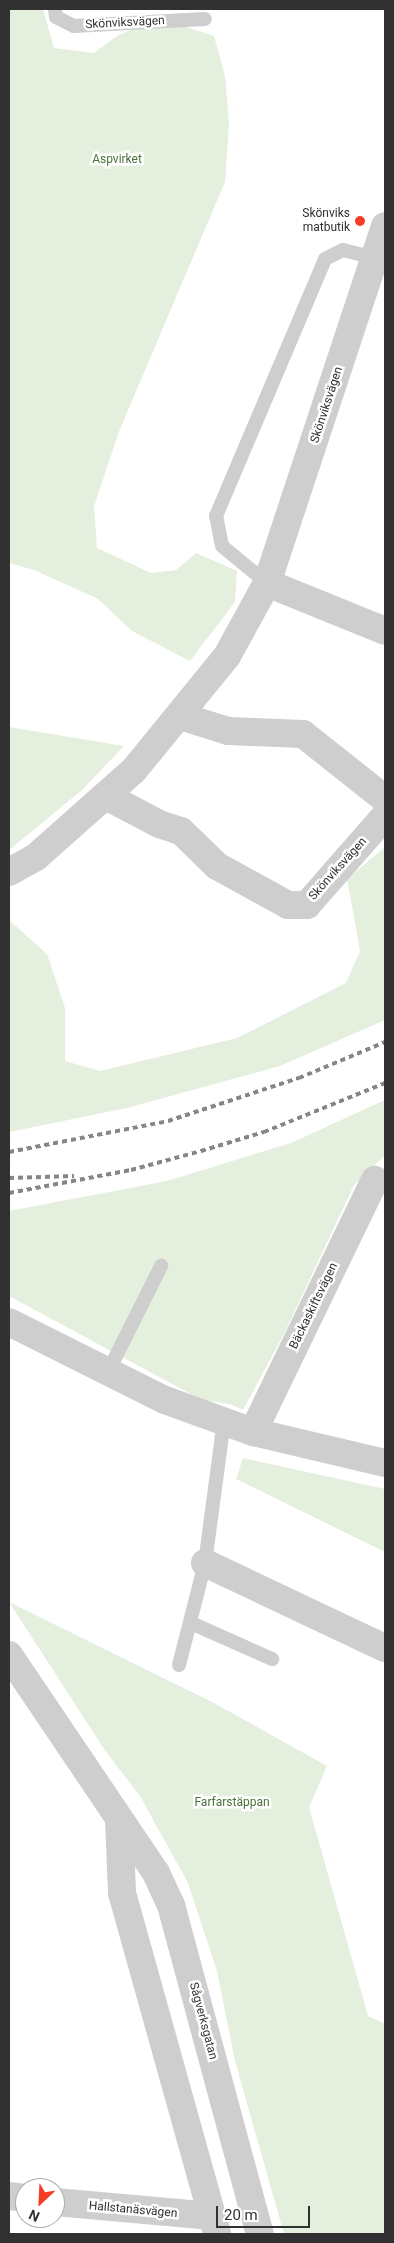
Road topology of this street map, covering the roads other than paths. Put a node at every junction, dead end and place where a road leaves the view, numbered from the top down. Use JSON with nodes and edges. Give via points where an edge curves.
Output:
{"nodes":[{"id":1,"x":55,"y":9,"type":"edge"},
{"id":2,"x":205,"y":19,"type":"dead end"},
{"id":3,"x":385,"y":226,"type":"edge"},
{"id":4,"x":375,"y":258,"type":"junction"},
{"id":5,"x":267,"y":583,"type":"junction"},
{"id":6,"x":385,"y":631,"type":"edge"},
{"id":7,"x":180,"y":716,"type":"junction"},
{"id":8,"x":106,"y":796,"type":"junction"},
{"id":9,"x":385,"y":799,"type":"edge"},
{"id":10,"x":385,"y":816,"type":"edge"},
{"id":11,"x":9,"y":872,"type":"edge"},
{"id":12,"x":375,"y":1180,"type":"dead end"},
{"id":13,"x":162,"y":1266,"type":"dead end"},
{"id":14,"x":9,"y":1322,"type":"edge"},
{"id":15,"x":108,"y":1372,"type":"junction"},
{"id":16,"x":224,"y":1421,"type":"junction"},
{"id":17,"x":253,"y":1432,"type":"junction"},
{"id":18,"x":385,"y":1463,"type":"edge"},
{"id":19,"x":205,"y":1563,"type":"junction"},
{"id":20,"x":191,"y":1623,"type":"junction"},
{"id":21,"x":385,"y":1648,"type":"edge"},
{"id":22,"x":9,"y":1655,"type":"edge"},
{"id":23,"x":272,"y":1658,"type":"dead end"},
{"id":24,"x":179,"y":1664,"type":"dead end"},
{"id":25,"x":119,"y":1820,"type":"junction"},
{"id":26,"x":65,"y":2203,"type":"edge"},
{"id":27,"x":214,"y":2225,"type":"edge"},
{"id":28,"x":260,"y":2234,"type":"edge"}],
"edges":[{"from":1,"to":2,"type":"lane","name":"Skönviksvägen","via":[[56,17],[74,26]]},
{"from":3,"to":4,"type":"street","name":"Skönviksvägen"},
{"from":4,"to":5,"type":"street","name":"Skönviksvägen"},
{"from":4,"to":5,"type":"lane","via":[[342,250],[324,258],[216,516],[222,546]]},
{"from":5,"to":6,"type":"street"},
{"from":5,"to":7,"type":"street","name":"Skönviksvägen","via":[[227,656]]},
{"from":7,"to":8,"type":"street","name":"Skönviksvägen","via":[[134,770]]},
{"from":7,"to":9,"type":"street","via":[[228,731],[303,734]]},
{"from":8,"to":10,"type":"street","name":"Skönviksvägen","via":[[159,824],[181,831],[216,866],[288,905],[306,905]]},
{"from":8,"to":11,"type":"street","name":"Skönviksvägen","via":[[36,858]]},
{"from":12,"to":17,"type":"street","name":"Bäckaskiftsvägen"},
{"from":13,"to":15,"type":"lane"},
{"from":14,"to":15,"type":"street"},
{"from":15,"to":16,"type":"street","via":[[166,1400]]},
{"from":16,"to":17,"type":"street"},
{"from":16,"to":19,"type":"lane"},
{"from":17,"to":18,"type":"street"},
{"from":19,"to":20,"type":"lane"},
{"from":19,"to":21,"type":"street"},
{"from":20,"to":23,"type":"lane"},
{"from":20,"to":24,"type":"lane"},
{"from":22,"to":25,"type":"street","name":"Sågverksgatan"},
{"from":25,"to":27,"type":"street","via":[[122,1893]]},
{"from":25,"to":28,"type":"street","name":"Sågverksgatan","via":[[156,1873],[171,1905]]},
{"from":26,"to":27,"type":"street","name":"Hallstanäsvägen"}]}
